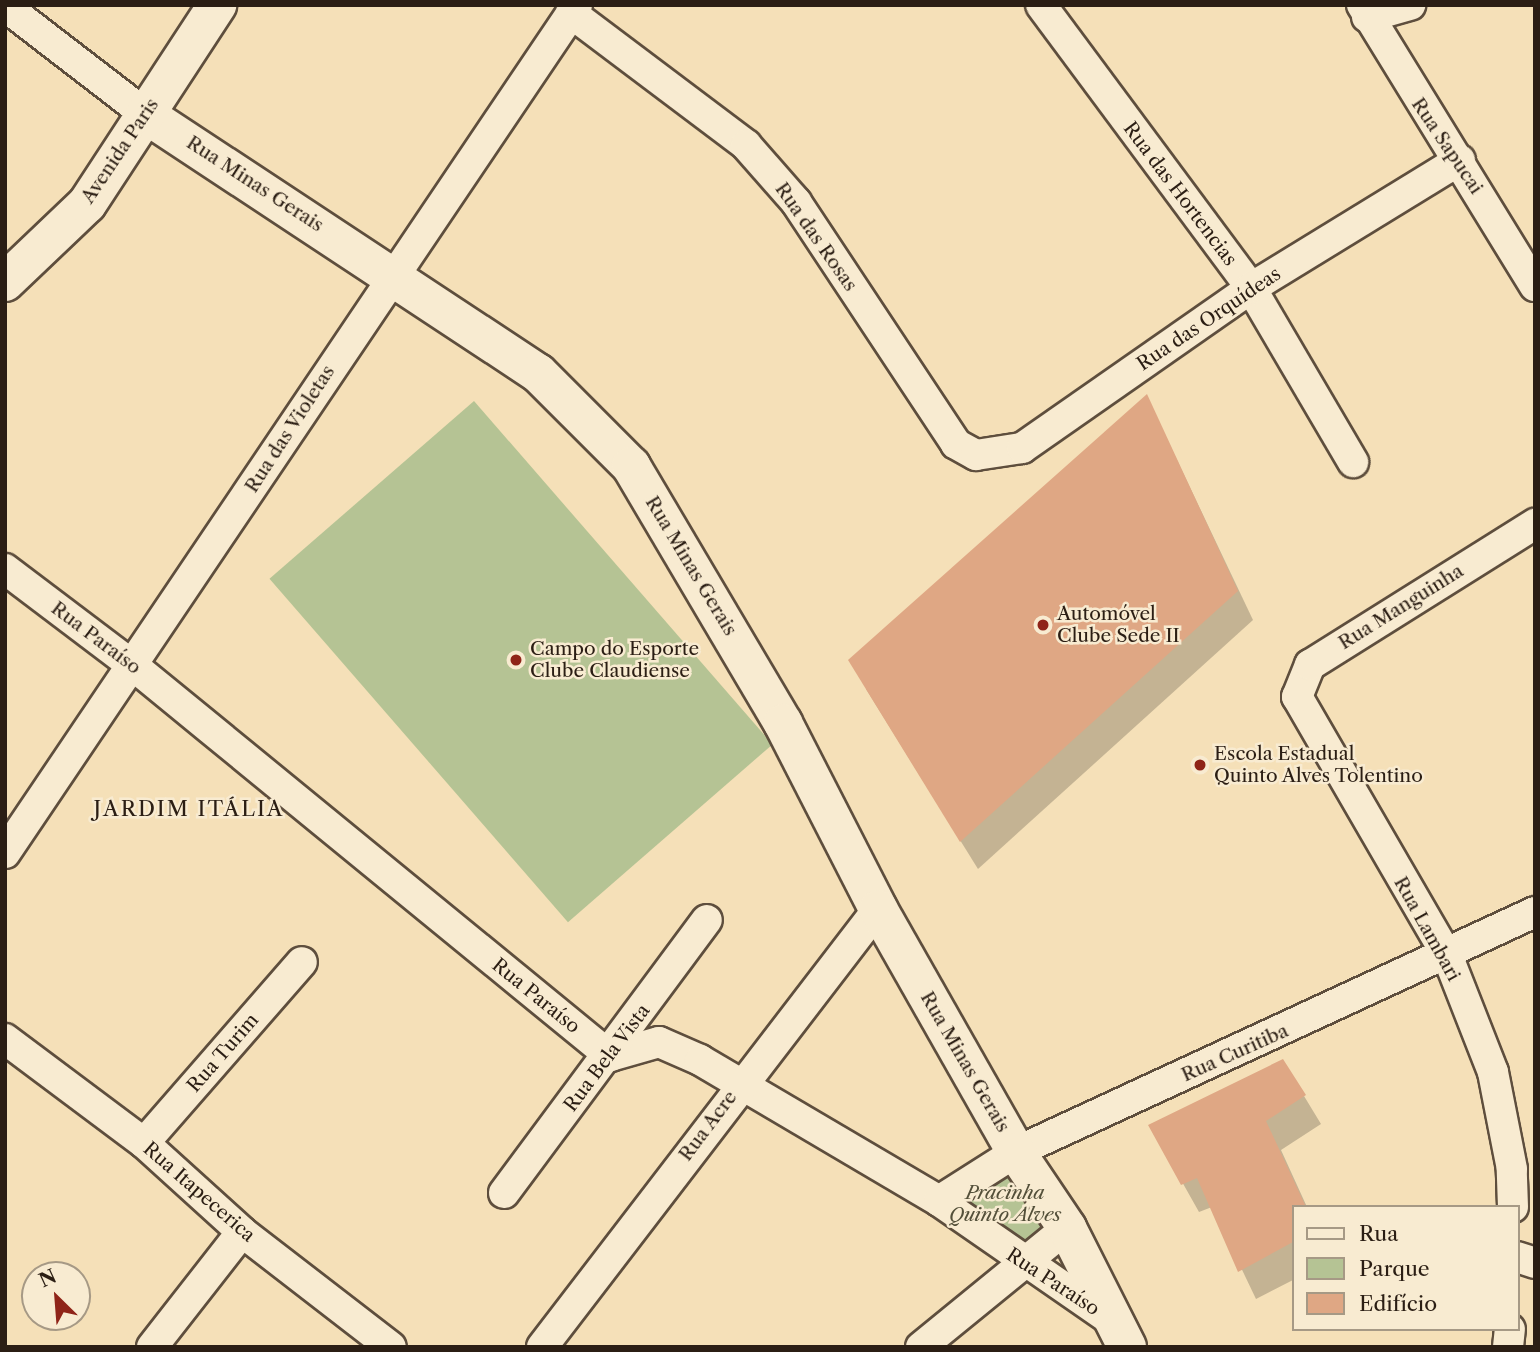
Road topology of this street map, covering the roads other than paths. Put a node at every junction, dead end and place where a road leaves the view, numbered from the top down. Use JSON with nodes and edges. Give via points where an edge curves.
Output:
{"nodes":[{"id":1,"x":217,"y":5,"type":"edge"},
{"id":2,"x":1041,"y":5,"type":"edge"},
{"id":3,"x":1410,"y":5,"type":"edge"},
{"id":4,"x":5,"y":6,"type":"edge"},
{"id":5,"x":574,"y":9,"type":"edge"},
{"id":6,"x":1364,"y":11,"type":"edge"},
{"id":7,"x":145,"y":114,"type":"junction"},
{"id":8,"x":1460,"y":160,"type":"junction"},
{"id":9,"x":392,"y":272,"type":"junction"},
{"id":10,"x":5,"y":282,"type":"edge"},
{"id":11,"x":1535,"y":286,"type":"edge"},
{"id":12,"x":1251,"y":288,"type":"junction"},
{"id":13,"x":956,"y":444,"type":"joint"},
{"id":14,"x":1353,"y":462,"type":"dead end"},
{"id":15,"x":1535,"y":524,"type":"edge"},
{"id":16,"x":5,"y":569,"type":"edge"},
{"id":17,"x":136,"y":668,"type":"junction"},
{"id":18,"x":1299,"y":711,"type":"joint"},
{"id":19,"x":5,"y":853,"type":"edge"},
{"id":20,"x":878,"y":909,"type":"junction"},
{"id":21,"x":1535,"y":912,"type":"edge"},
{"id":22,"x":707,"y":920,"type":"dead end"},
{"id":23,"x":1448,"y":957,"type":"junction"},
{"id":24,"x":302,"y":962,"type":"dead end"},
{"id":25,"x":5,"y":1039,"type":"edge"},
{"id":26,"x":610,"y":1056,"type":"junction"},
{"id":27,"x":740,"y":1083,"type":"junction"},
{"id":28,"x":144,"y":1143,"type":"junction"},
{"id":29,"x":1016,"y":1152,"type":"junction"},
{"id":30,"x":504,"y":1193,"type":"dead end"},
{"id":31,"x":939,"y":1201,"type":"junction"},
{"id":32,"x":1513,"y":1205,"type":"edge"},
{"id":33,"x":1067,"y":1228,"type":"junction"},
{"id":34,"x":242,"y":1232,"type":"junction"},
{"id":35,"x":1018,"y":1262,"type":"junction"},
{"id":36,"x":1121,"y":1334,"type":"edge"},
{"id":37,"x":152,"y":1347,"type":"edge"},
{"id":38,"x":391,"y":1347,"type":"edge"},
{"id":39,"x":542,"y":1347,"type":"edge"},
{"id":40,"x":921,"y":1347,"type":"edge"}],
"edges":[{"from":1,"to":7,"type":"street","name":"Avenida Paris"},
{"from":2,"to":12,"type":"street","name":"Rua das Hortencias"},
{"from":3,"to":6,"type":"street"},
{"from":4,"to":7,"type":"street","name":"Rua Minas Gerais"},
{"from":5,"to":9,"type":"street","name":"Rua das Violetas"},
{"from":5,"to":13,"type":"street","name":"Rua das Rosas","via":[[746,145],[796,202]]},
{"from":6,"to":8,"type":"street","name":"Rua Sapucai"},
{"from":7,"to":9,"type":"street","name":"Rua Minas Gerais"},
{"from":7,"to":10,"type":"street","name":"Avenida Paris","via":[[87,204]]},
{"from":8,"to":11,"type":"street","name":"Rua Sapucai"},
{"from":8,"to":12,"type":"street","name":"Rua das Orquídeas"},
{"from":9,"to":17,"type":"street","name":"Rua das Violetas"},
{"from":9,"to":20,"type":"street","name":"Rua Minas Gerais","via":[[538,373],[631,466],[783,723]]},
{"from":12,"to":13,"type":"street","name":"Rua das Orquídeas","via":[[1022,448],[996,457]]},
{"from":12,"to":14,"type":"street","name":"Rua das Hortencias"},
{"from":15,"to":18,"type":"street","name":"Rua Manguinha","via":[[1310,665],[1300,681]]},
{"from":16,"to":17,"type":"street","name":"Rua Paraíso"},
{"from":17,"to":19,"type":"street","name":"Rua das Violetas"},
{"from":17,"to":26,"type":"street","name":"Rua Paraíso"},
{"from":18,"to":23,"type":"street","name":"Rua Lambari"},
{"from":20,"to":27,"type":"street","name":"Rua Acre"},
{"from":20,"to":29,"type":"street","name":"Rua Minas Gerais"},
{"from":21,"to":23,"type":"street","name":"Rua Curitiba"},
{"from":22,"to":26,"type":"street","name":"Rua Bela Vista"},
{"from":23,"to":29,"type":"street","name":"Rua Curitiba"},
{"from":23,"to":32,"type":"street","name":"Rua Lambari","via":[[1493,1072],[1513,1169]]},
{"from":24,"to":28,"type":"street","name":"Rua Turim"},
{"from":25,"to":28,"type":"street","name":"Rua Itapecerica"},
{"from":26,"to":27,"type":"street","name":"Rua Paraíso","via":[[659,1042]]},
{"from":26,"to":30,"type":"street","name":"Rua Bela Vista"},
{"from":27,"to":31,"type":"street","name":"Rua Paraíso"},
{"from":27,"to":39,"type":"street","name":"Rua Acre"},
{"from":28,"to":34,"type":"street","name":"Rua Itapecerica"},
{"from":29,"to":31,"type":"street","name":"Rua Curitiba"},
{"from":29,"to":33,"type":"street","name":"Rua Minas Gerais"},
{"from":31,"to":35,"type":"street","name":"Rua Paraíso"},
{"from":33,"to":35,"type":"street"},
{"from":33,"to":36,"type":"street","name":"Rua Minas Gerais"},
{"from":34,"to":37,"type":"street"},
{"from":34,"to":38,"type":"street","name":"Rua Itapecerica"},
{"from":35,"to":36,"type":"street","name":"Rua Paraíso"},
{"from":35,"to":40,"type":"street"}]}
